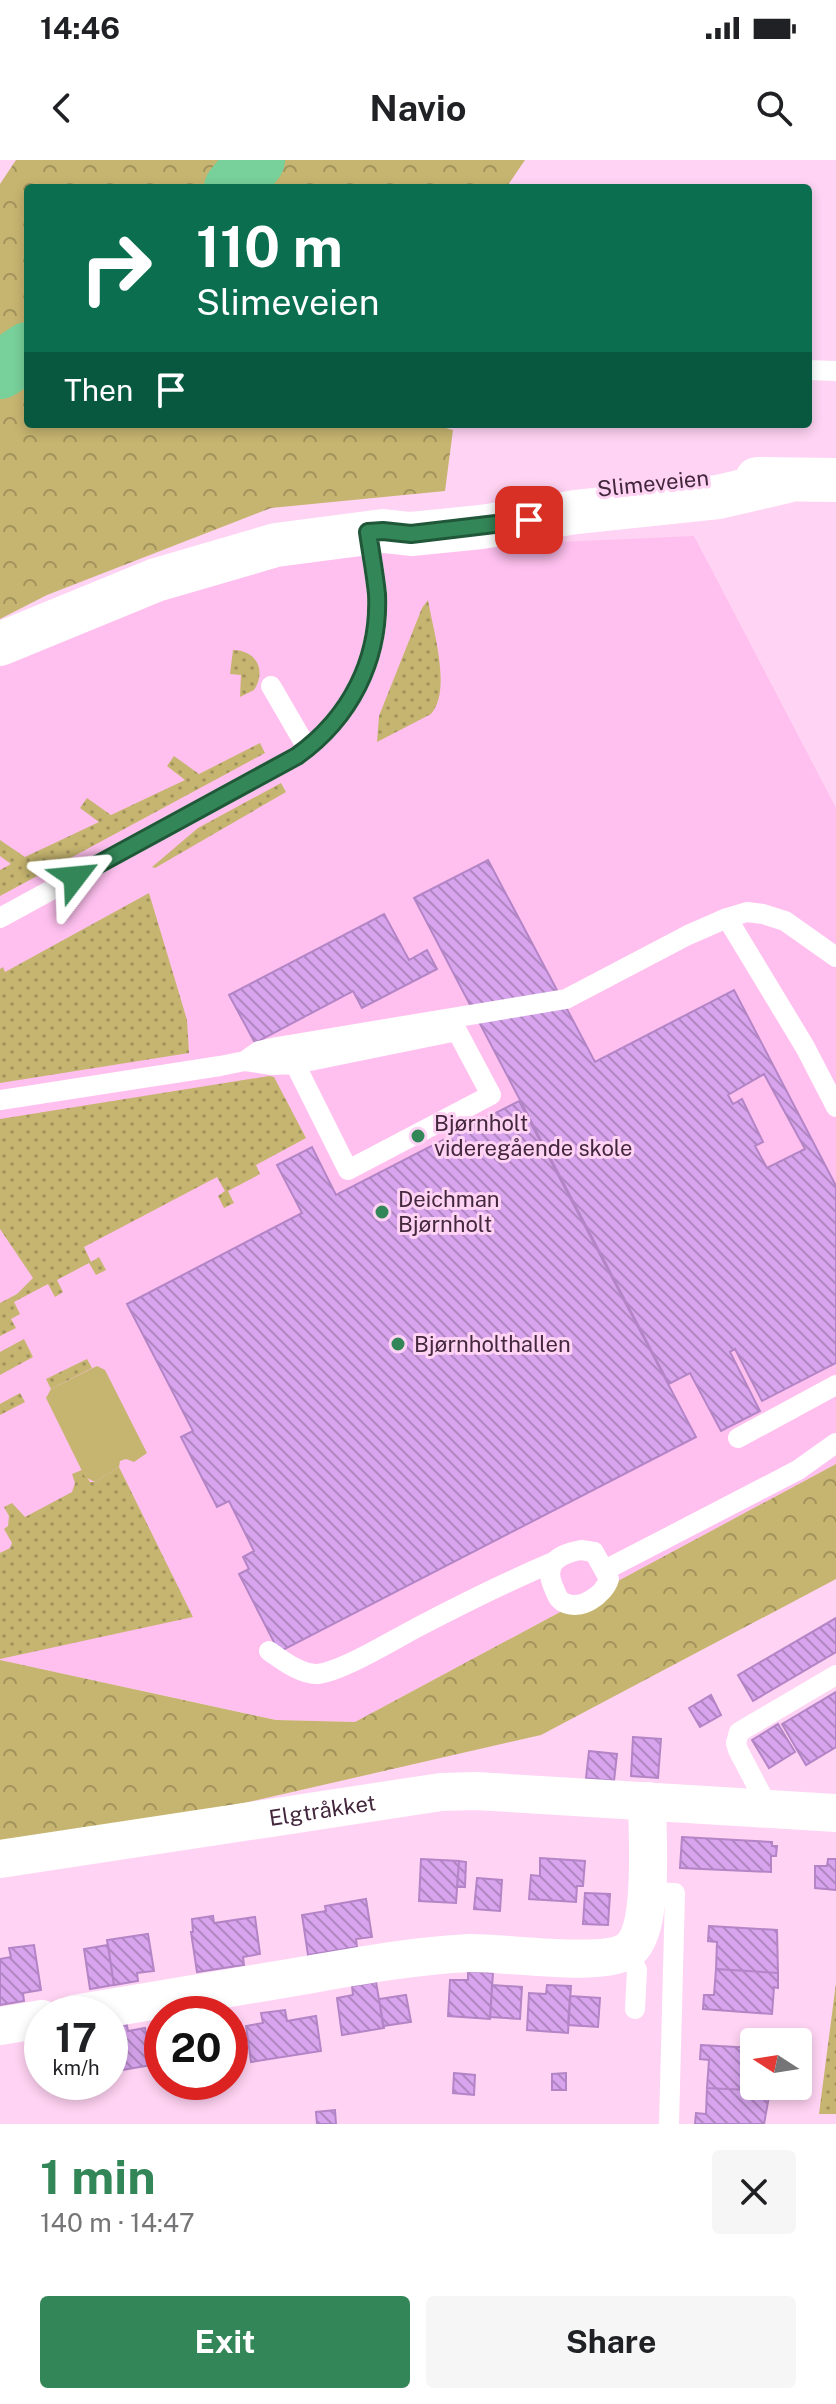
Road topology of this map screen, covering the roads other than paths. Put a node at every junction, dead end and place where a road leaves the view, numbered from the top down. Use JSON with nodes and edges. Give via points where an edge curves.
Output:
{"nodes":[{"id":1,"x":812,"y":370,"type":"edge"},
{"id":2,"x":836,"y":371,"type":"edge"},
{"id":3,"x":836,"y":480,"type":"edge"},
{"id":4,"x":375,"y":531,"type":"junction"},
{"id":5,"x":0,"y":644,"type":"edge"},
{"id":6,"x":271,"y":686,"type":"dead end"},
{"id":7,"x":307,"y":748,"type":"junction"},
{"id":8,"x":0,"y":918,"type":"edge"},
{"id":9,"x":727,"y":918,"type":"junction"},
{"id":10,"x":836,"y":957,"type":"edge"},
{"id":11,"x":245,"y":1061,"type":"junction"},
{"id":12,"x":295,"y":1064,"type":"junction"},
{"id":13,"x":0,"y":1100,"type":"edge"},
{"id":14,"x":836,"y":1107,"type":"edge"},
{"id":15,"x":836,"y":1385,"type":"edge"},
{"id":16,"x":738,"y":1438,"type":"dead end"},
{"id":17,"x":836,"y":1443,"type":"edge"},
{"id":18,"x":551,"y":1563,"type":"junction"},
{"id":19,"x":605,"y":1570,"type":"junction"},
{"id":20,"x":269,"y":1651,"type":"dead end"},
{"id":21,"x":836,"y":1675,"type":"edge"},
{"id":22,"x":647,"y":1801,"type":"junction"},
{"id":23,"x":769,"y":1809,"type":"junction"},
{"id":24,"x":836,"y":1813,"type":"edge"},
{"id":25,"x":0,"y":1859,"type":"edge"},
{"id":26,"x":647,"y":1892,"type":"junction"},
{"id":27,"x":628,"y":1951,"type":"junction"},
{"id":28,"x":128,"y":2005,"type":"edge"},
{"id":29,"x":635,"y":2009,"type":"dead end"},
{"id":30,"x":24,"y":2022,"type":"edge"},
{"id":31,"x":0,"y":2026,"type":"edge"},
{"id":32,"x":669,"y":2124,"type":"edge"}],
"edges":[{"from":1,"to":2,"type":"lane"},
{"from":3,"to":4,"type":"street","name":"Slimeveien","via":[[787,481],[718,497],[481,527],[411,534]]},
{"from":4,"to":5,"type":"street","name":"Slimeveien","via":[[276,545],[218,560]]},
{"from":4,"to":7,"type":"lane","via":[[377,594],[369,660],[343,713]]},
{"from":6,"to":7,"type":"lane"},
{"from":7,"to":8,"type":"lane"},
{"from":9,"to":10,"type":"lane","via":[[747,912],[774,917]]},
{"from":9,"to":11,"type":"lane","via":[[566,999],[277,1047]]},
{"from":9,"to":14,"type":"lane"},
{"from":11,"to":12,"type":"lane"},
{"from":11,"to":13,"type":"lane"},
{"from":12,"to":12,"type":"lane","via":[[348,1170],[491,1095],[457,1031]]},
{"from":15,"to":16,"type":"lane"},
{"from":17,"to":19,"type":"lane","via":[[798,1470]]},
{"from":18,"to":19,"type":"lane","via":[[568,1552],[591,1550]]},
{"from":18,"to":19,"type":"lane","via":[[559,1600],[571,1604],[606,1590]]},
{"from":18,"to":20,"type":"lane","via":[[322,1673],[289,1665]]},
{"from":21,"to":23,"type":"lane","via":[[739,1732],[738,1750]]},
{"from":22,"to":23,"type":"street","name":"Elgtråkket"},
{"from":22,"to":25,"type":"street","name":"Elgtråkket","via":[[441,1792]]},
{"from":22,"to":26,"type":"street"},
{"from":23,"to":24,"type":"street","name":"Elgtråkket"},
{"from":26,"to":27,"type":"street","via":[[642,1927]]},
{"from":26,"to":32,"type":"lane","via":[[675,1893]]},
{"from":27,"to":28,"type":"street","via":[[594,1959],[498,1953],[416,1958]]},
{"from":27,"to":29,"type":"lane","via":[[637,1970]]},
{"from":30,"to":31,"type":"street"}]}
